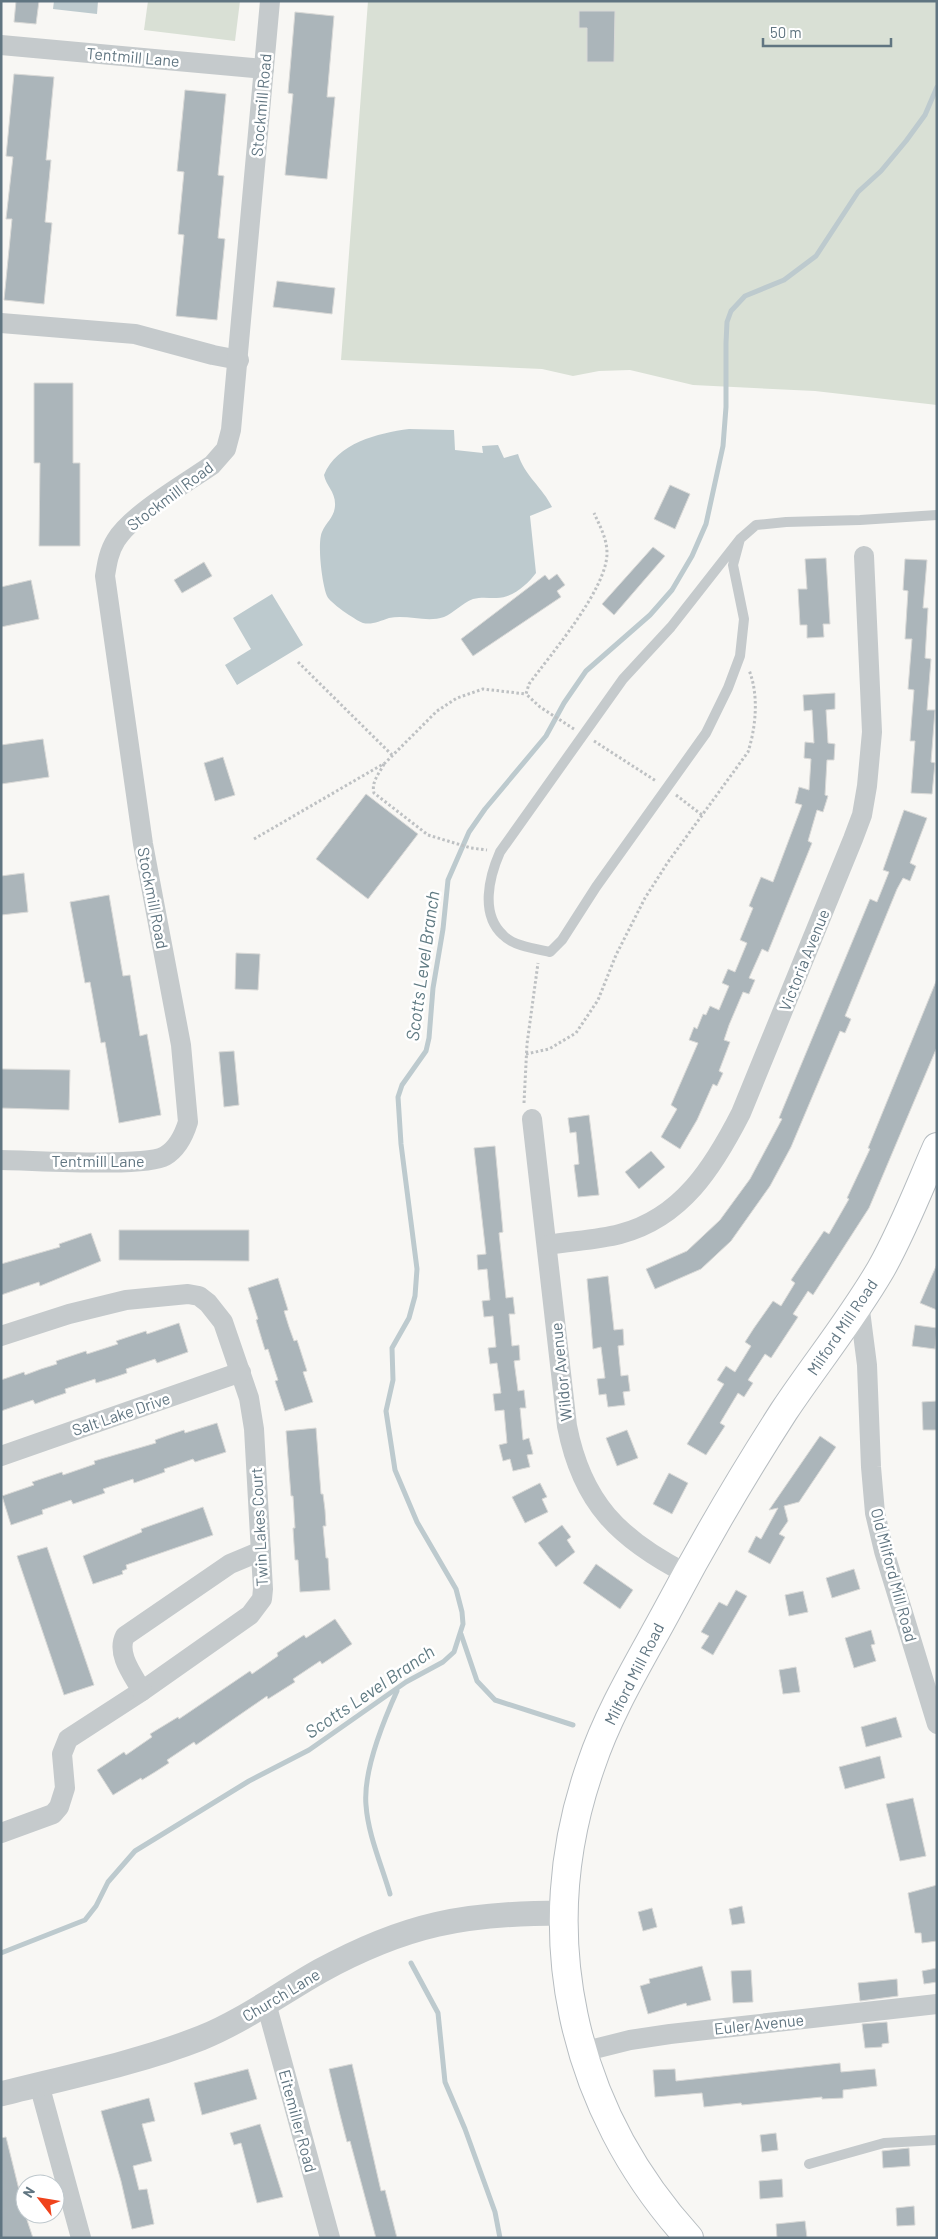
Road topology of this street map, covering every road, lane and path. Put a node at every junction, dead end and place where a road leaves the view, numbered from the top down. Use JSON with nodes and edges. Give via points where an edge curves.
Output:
{"nodes":[{"id":1,"x":270,"y":1,"type":"edge"},
{"id":2,"x":1,"y":45,"type":"edge"},
{"id":3,"x":264,"y":69,"type":"junction"},
{"id":4,"x":1,"y":322,"type":"edge"},
{"id":5,"x":239,"y":360,"type":"junction"},
{"id":6,"x":594,"y":513,"type":"dead end"},
{"id":7,"x":937,"y":515,"type":"edge"},
{"id":8,"x":740,"y":539,"type":"junction"},
{"id":9,"x":864,"y":556,"type":"dead end"},
{"id":10,"x":740,"y":656,"type":"junction"},
{"id":11,"x":298,"y":662,"type":"dead end"},
{"id":12,"x":526,"y":694,"type":"junction"},
{"id":13,"x":584,"y":735,"type":"junction"},
{"id":14,"x":392,"y":755,"type":"junction"},
{"id":15,"x":385,"y":763,"type":"junction"},
{"id":16,"x":665,"y":787,"type":"junction"},
{"id":17,"x":702,"y":815,"type":"junction"},
{"id":18,"x":254,"y":840,"type":"dead end"},
{"id":19,"x":471,"y":848,"type":"dead end"},
{"id":20,"x":540,"y":950,"type":"junction"},
{"id":21,"x":526,"y":1054,"type":"junction"},
{"id":22,"x":532,"y":1119,"type":"joint"},
{"id":23,"x":184,"y":1134,"type":"joint"},
{"id":24,"x":937,"y":1147,"type":"edge"},
{"id":25,"x":1,"y":1160,"type":"edge"},
{"id":26,"x":548,"y":1245,"type":"junction"},
{"id":27,"x":859,"y":1304,"type":"junction"},
{"id":28,"x":1,"y":1336,"type":"edge"},
{"id":29,"x":241,"y":1372,"type":"junction"},
{"id":30,"x":1,"y":1456,"type":"edge"},
{"id":31,"x":261,"y":1551,"type":"junction"},
{"id":32,"x":687,"y":1574,"type":"junction"},
{"id":33,"x":142,"y":1691,"type":"junction"},
{"id":34,"x":937,"y":1724,"type":"edge"},
{"id":35,"x":1,"y":1833,"type":"edge"},
{"id":36,"x":562,"y":1913,"type":"junction"},
{"id":37,"x":266,"y":2003,"type":"junction"},
{"id":38,"x":937,"y":2004,"type":"edge"},
{"id":39,"x":582,"y":2052,"type":"junction"},
{"id":40,"x":39,"y":2084,"type":"junction"},
{"id":41,"x":1,"y":2094,"type":"edge"},
{"id":42,"x":937,"y":2140,"type":"edge"},
{"id":43,"x":809,"y":2164,"type":"dead end"},
{"id":44,"x":81,"y":2238,"type":"edge"},
{"id":45,"x":330,"y":2238,"type":"edge"},
{"id":46,"x":689,"y":2238,"type":"edge"}],
"edges":[{"from":1,"to":3,"type":"street","name":"Stockmill Road"},
{"from":2,"to":3,"type":"street","name":"Tentmill Lane"},
{"from":3,"to":5,"type":"street","name":"Stockmill Road"},
{"from":4,"to":5,"type":"street","via":[[135,334]]},
{"from":5,"to":23,"type":"street","name":"Stockmill Road","via":[[226,449],[212,465],[152,507],[117,538],[110,549],[104,576],[143,844],[181,1045],[188,1108]]},
{"from":6,"to":12,"type":"path","via":[[604,537],[606,568],[597,588],[529,684]]},
{"from":7,"to":8,"type":"lane","via":[[786,522],[756,526]]},
{"from":8,"to":10,"type":"lane","via":[[733,565],[744,619]]},
{"from":8,"to":13,"type":"lane","via":[[671,627],[623,680]]},
{"from":9,"to":26,"type":"street","name":"Victoria Avenue","via":[[872,732],[862,815],[741,1113],[720,1154],[699,1184],[664,1215],[620,1234]]},
{"from":10,"to":16,"type":"lane","via":[[706,733]]},
{"from":10,"to":17,"type":"path","via":[[750,672],[754,691],[754,733],[748,752]]},
{"from":11,"to":14,"type":"path"},
{"from":12,"to":13,"type":"path"},
{"from":12,"to":14,"type":"path","via":[[483,689],[470,692],[437,712]]},
{"from":13,"to":16,"type":"path"},
{"from":13,"to":20,"type":"lane","via":[[500,852],[491,873],[489,900],[494,923],[504,937]]},
{"from":14,"to":15,"type":"path"},
{"from":15,"to":18,"type":"path"},
{"from":15,"to":19,"type":"path","via":[[375,780],[374,793],[428,834]]},
{"from":16,"to":17,"type":"path"},
{"from":16,"to":20,"type":"lane","via":[[562,940],[550,952]]},
{"from":17,"to":21,"type":"path","via":[[645,898],[598,1000],[576,1033],[549,1049]]},
{"from":20,"to":21,"type":"path"},
{"from":21,"to":22,"type":"path","via":[[524,1103]]},
{"from":22,"to":26,"type":"street","name":"Wildor Avenue"},
{"from":23,"to":25,"type":"street","name":"Tentmill Lane","via":[[166,1156],[156,1160]]},
{"from":24,"to":27,"type":"main road","name":"Milford Mill Road","via":[[899,1233]]},
{"from":26,"to":32,"type":"street","name":"Wildor Avenue","via":[[567,1426],[580,1474],[591,1495],[618,1528],[638,1546]]},
{"from":27,"to":32,"type":"main road","name":"Milford Mill Road","via":[[735,1488]]},
{"from":27,"to":34,"type":"street","name":"Old Milford Mill Road","via":[[867,1366],[875,1513]]},
{"from":28,"to":29,"type":"street","name":"Twin Lakes Court","via":[[126,1300],[188,1294],[199,1296],[208,1303],[223,1322]]},
{"from":29,"to":30,"type":"street","name":"Salt Lake Drive"},
{"from":29,"to":31,"type":"street","name":"Twin Lakes Court","via":[[254,1429]]},
{"from":31,"to":33,"type":"street","name":"Twin Lakes Court","via":[[263,1589],[258,1606],[250,1615]]},
{"from":31,"to":33,"type":"street","via":[[230,1564],[125,1636],[121,1644],[122,1654]]},
{"from":32,"to":36,"type":"main road","name":"Milford Mill Road","via":[[635,1670],[591,1763],[571,1840]]},
{"from":33,"to":35,"type":"street","name":"Twin Lakes Court","via":[[68,1739],[62,1754],[63,1799],[53,1814]]},
{"from":36,"to":37,"type":"street","name":"Church Lane","via":[[475,1916],[413,1929],[356,1952]]},
{"from":36,"to":39,"type":"main road","name":"Milford Mill Road","via":[[566,1971]]},
{"from":37,"to":40,"type":"street","name":"Church Lane","via":[[202,2038]]},
{"from":37,"to":45,"type":"street","name":"Eitemiller Road"},
{"from":38,"to":39,"type":"street","name":"Euler Avenue","via":[[670,2034]]},
{"from":39,"to":46,"type":"main road","name":"Milford Mill Road","via":[[620,2143],[657,2200]]},
{"from":40,"to":41,"type":"street","name":"Church Lane"},
{"from":40,"to":44,"type":"street"},
{"from":42,"to":43,"type":"lane","via":[[884,2143]]}]}
